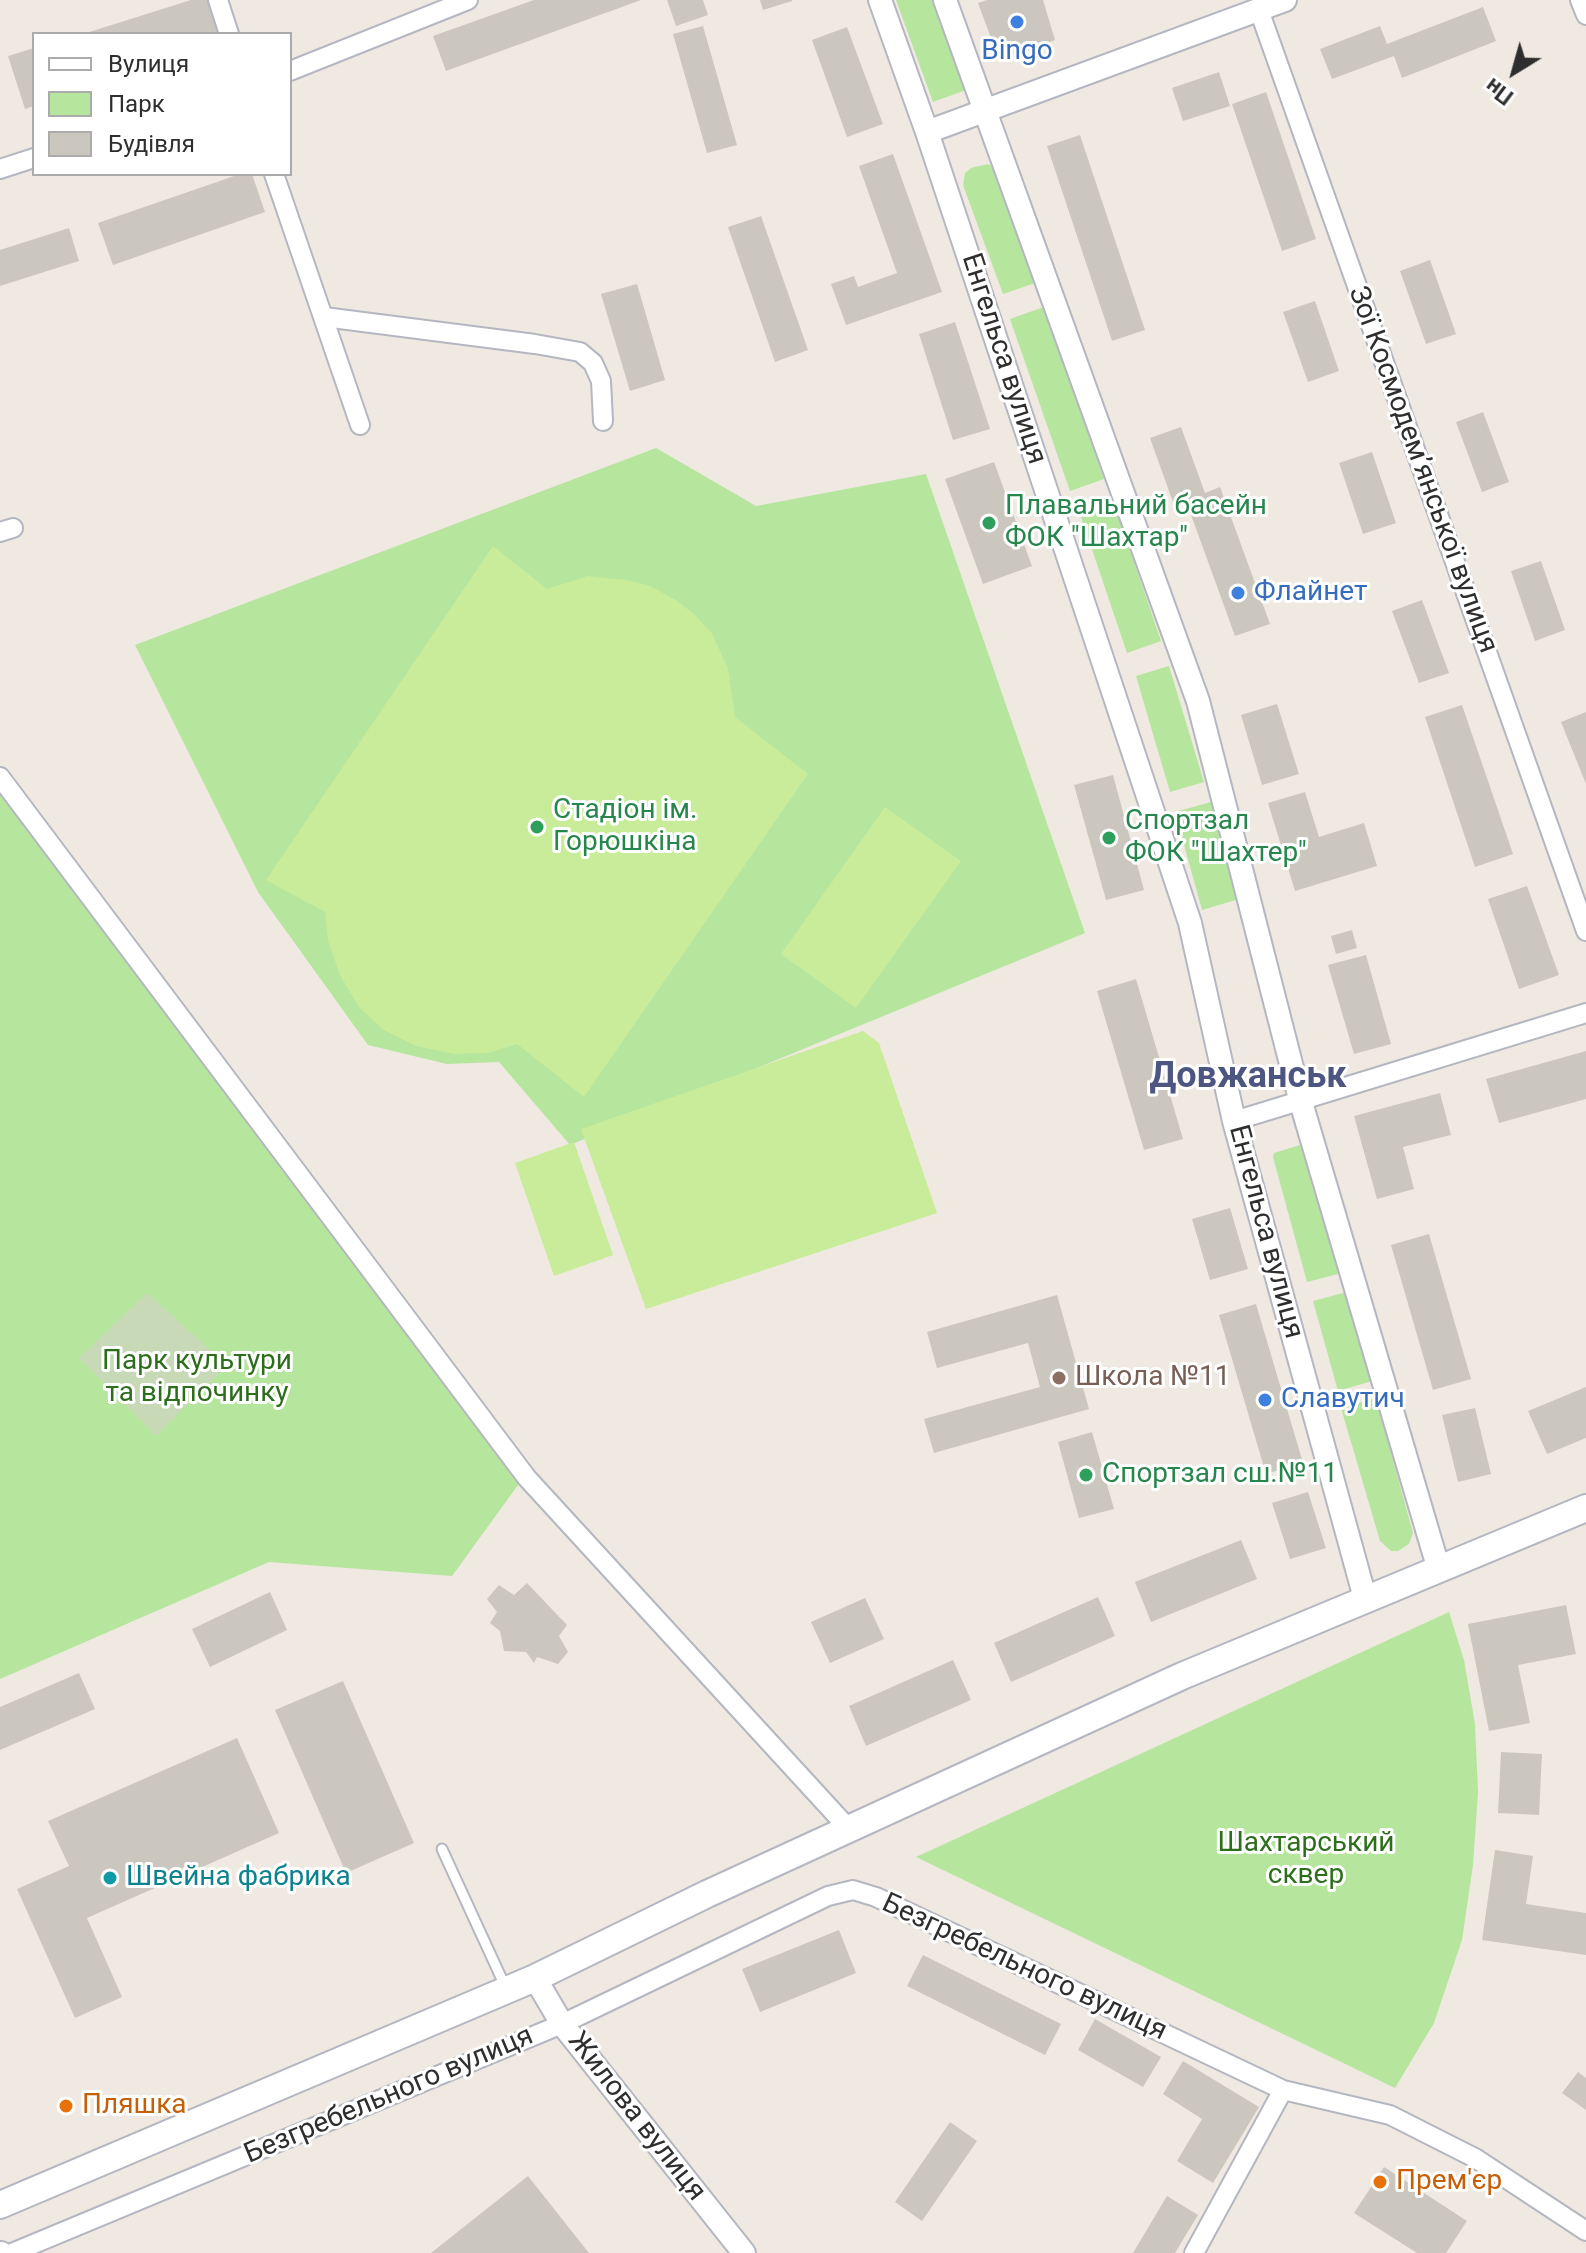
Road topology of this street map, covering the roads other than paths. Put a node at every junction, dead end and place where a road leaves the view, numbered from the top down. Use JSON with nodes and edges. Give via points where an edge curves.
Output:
{"nodes":[{"id":1,"x":218,"y":0,"type":"edge"},
{"id":2,"x":468,"y":0,"type":"edge"},
{"id":3,"x":880,"y":0,"type":"edge"},
{"id":4,"x":945,"y":0,"type":"edge"},
{"id":5,"x":1285,"y":0,"type":"edge"},
{"id":6,"x":1580,"y":0,"type":"edge"},
{"id":7,"x":1259,"y":10,"type":"junction"},
{"id":8,"x":1586,"y":15,"type":"edge"},
{"id":9,"x":228,"y":32,"type":"edge"},
{"id":10,"x":292,"y":70,"type":"edge"},
{"id":11,"x":984,"y":110,"type":"junction"},
{"id":12,"x":927,"y":132,"type":"junction"},
{"id":13,"x":32,"y":159,"type":"edge"},
{"id":14,"x":0,"y":169,"type":"edge"},
{"id":15,"x":275,"y":176,"type":"edge"},
{"id":16,"x":324,"y":317,"type":"junction"},
{"id":17,"x":603,"y":421,"type":"dead end"},
{"id":18,"x":360,"y":425,"type":"dead end"},
{"id":19,"x":0,"y":777,"type":"edge"},
{"id":20,"x":1586,"y":931,"type":"edge"},
{"id":21,"x":1586,"y":1013,"type":"edge"},
{"id":22,"x":1300,"y":1099,"type":"junction"},
{"id":23,"x":1234,"y":1121,"type":"junction"},
{"id":24,"x":1586,"y":1508,"type":"edge"},
{"id":25,"x":1439,"y":1570,"type":"junction"},
{"id":26,"x":1365,"y":1598,"type":"junction"},
{"id":27,"x":849,"y":1829,"type":"junction"},
{"id":28,"x":442,"y":1849,"type":"dead end"},
{"id":29,"x":535,"y":1978,"type":"junction"},
{"id":30,"x":507,"y":1989,"type":"junction"},
{"id":31,"x":562,"y":2024,"type":"junction"},
{"id":32,"x":1283,"y":2090,"type":"junction"},
{"id":33,"x":0,"y":2205,"type":"edge"},
{"id":34,"x":1586,"y":2231,"type":"edge"},
{"id":35,"x":12,"y":2253,"type":"edge"},
{"id":36,"x":744,"y":2253,"type":"edge"},
{"id":37,"x":1194,"y":2253,"type":"edge"}],
"edges":[{"from":1,"to":9,"type":"street"},
{"from":2,"to":10,"type":"street"},
{"from":3,"to":12,"type":"street","name":"Енгельса вулиця"},
{"from":4,"to":11,"type":"street"},
{"from":5,"to":7,"type":"street"},
{"from":6,"to":8,"type":"street"},
{"from":7,"to":11,"type":"street"},
{"from":7,"to":20,"type":"street","name":"Зої Космодем’янської вулиця"},
{"from":11,"to":12,"type":"street"},
{"from":11,"to":22,"type":"street","via":[[1198,701]]},
{"from":12,"to":23,"type":"street","name":"Енгельса вулиця","via":[[1190,923]]},
{"from":13,"to":14,"type":"street"},
{"from":15,"to":16,"type":"street"},
{"from":16,"to":17,"type":"street","via":[[580,352],[593,363],[601,381]]},
{"from":16,"to":18,"type":"street"},
{"from":19,"to":27,"type":"street","via":[[527,1478]]},
{"from":21,"to":22,"type":"street"},
{"from":22,"to":23,"type":"street"},
{"from":22,"to":25,"type":"street"},
{"from":23,"to":26,"type":"street","name":"Енгельса вулиця"},
{"from":24,"to":25,"type":"main road"},
{"from":25,"to":26,"type":"main road"},
{"from":26,"to":27,"type":"main road"},
{"from":27,"to":29,"type":"main road"},
{"from":28,"to":30,"type":"lane"},
{"from":29,"to":30,"type":"main road"},
{"from":29,"to":31,"type":"street","name":"Жилова вулиця"},
{"from":30,"to":33,"type":"main road"},
{"from":31,"to":32,"type":"street","name":"Безгребельного вулиця","via":[[828,1896],[853,1890]]},
{"from":31,"to":35,"type":"street","name":"Безгребельного вулиця"},
{"from":31,"to":36,"type":"street","name":"Жилова вулиця"},
{"from":32,"to":34,"type":"street","name":"Безгребельного вулиця","via":[[1390,2115],[1475,2158]]},
{"from":32,"to":37,"type":"street"}]}
